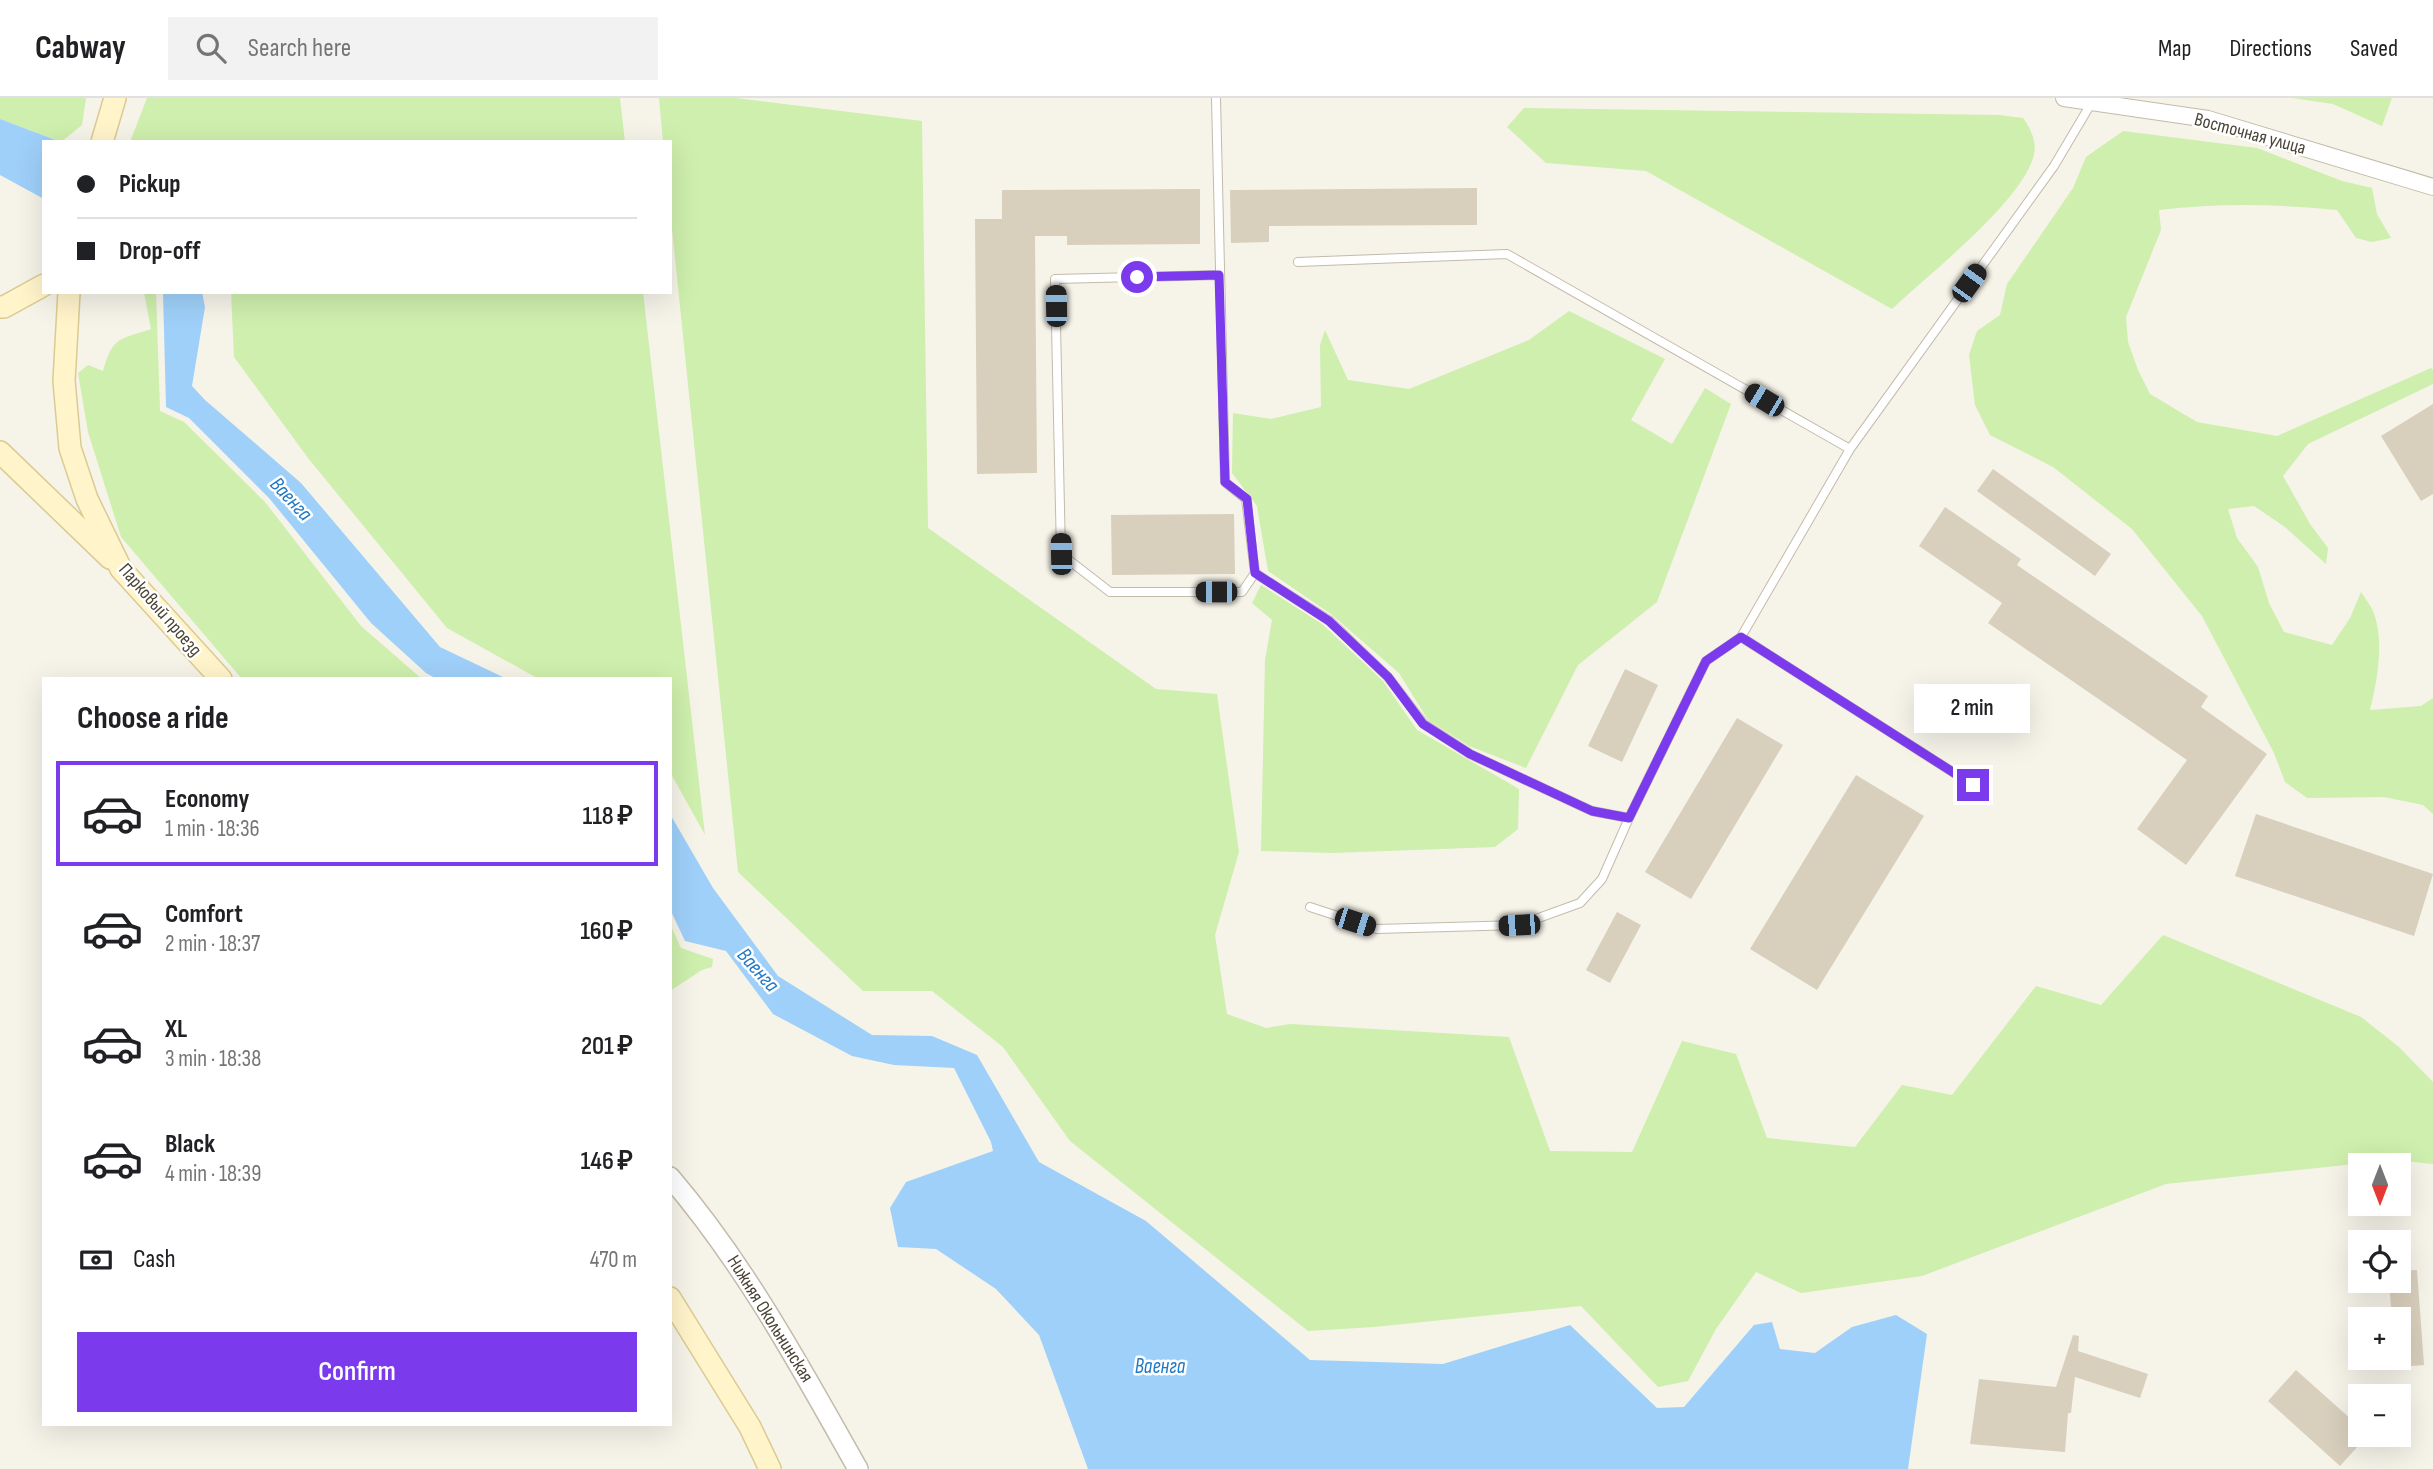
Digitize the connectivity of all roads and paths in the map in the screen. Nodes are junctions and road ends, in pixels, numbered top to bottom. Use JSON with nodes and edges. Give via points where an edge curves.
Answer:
{"nodes":[{"id":1,"x":115,"y":98,"type":"edge"},
{"id":2,"x":1216,"y":98,"type":"edge"},
{"id":3,"x":2064,"y":98,"type":"edge"},
{"id":4,"x":2092,"y":102,"type":"junction"},
{"id":5,"x":103,"y":137,"type":"edge"},
{"id":6,"x":2433,"y":187,"type":"edge"},
{"id":7,"x":1298,"y":262,"type":"dead end"},
{"id":8,"x":1219,"y":275,"type":"junction"},
{"id":9,"x":42,"y":286,"type":"edge"},
{"id":10,"x":69,"y":294,"type":"edge"},
{"id":11,"x":0,"y":307,"type":"edge"},
{"id":12,"x":1850,"y":449,"type":"junction"},
{"id":13,"x":0,"y":452,"type":"edge"},
{"id":14,"x":121,"y":569,"type":"junction"},
{"id":15,"x":1255,"y":573,"type":"junction"},
{"id":16,"x":1741,"y":637,"type":"junction"},
{"id":17,"x":219,"y":677,"type":"edge"},
{"id":18,"x":1973,"y":785,"type":"dead end"},
{"id":19,"x":1629,"y":818,"type":"junction"},
{"id":20,"x":1310,"y":907,"type":"dead end"},
{"id":21,"x":672,"y":1179,"type":"edge"},
{"id":22,"x":672,"y":1301,"type":"edge"},
{"id":23,"x":770,"y":1469,"type":"edge"},
{"id":24,"x":858,"y":1469,"type":"edge"}],
"edges":[{"from":1,"to":5,"type":"main road"},
{"from":2,"to":8,"type":"lane"},
{"from":3,"to":4,"type":"street","name":"Восточная улица"},
{"from":4,"to":6,"type":"street","name":"Восточная улица","via":[[2208,119]]},
{"from":4,"to":12,"type":"lane","via":[[2054,166]]},
{"from":7,"to":12,"type":"lane","via":[[1507,254]]},
{"from":8,"to":15,"type":"lane","via":[[1225,482],[1247,499]]},
{"from":8,"to":15,"type":"lane","via":[[1055,279],[1061,554],[1110,592],[1242,592]]},
{"from":9,"to":11,"type":"main road"},
{"from":10,"to":14,"type":"main road","name":"Парковый проезд","via":[[64,381],[70,448],[87,499]]},
{"from":12,"to":16,"type":"lane"},
{"from":13,"to":14,"type":"main road"},
{"from":14,"to":17,"type":"main road","name":"Парковый проезд"},
{"from":15,"to":19,"type":"lane","via":[[1329,621],[1388,677],[1423,724],[1470,754],[1592,811]]},
{"from":16,"to":18,"type":"lane"},
{"from":16,"to":19,"type":"lane","via":[[1706,661]]},
{"from":19,"to":20,"type":"lane","via":[[1602,879],[1580,903],[1519,925],[1377,929]]},
{"from":21,"to":24,"type":"street","name":"Нижняя Окольнинская","via":[[705,1218],[783,1335]]},
{"from":22,"to":23,"type":"main road","via":[[750,1427]]}]}
